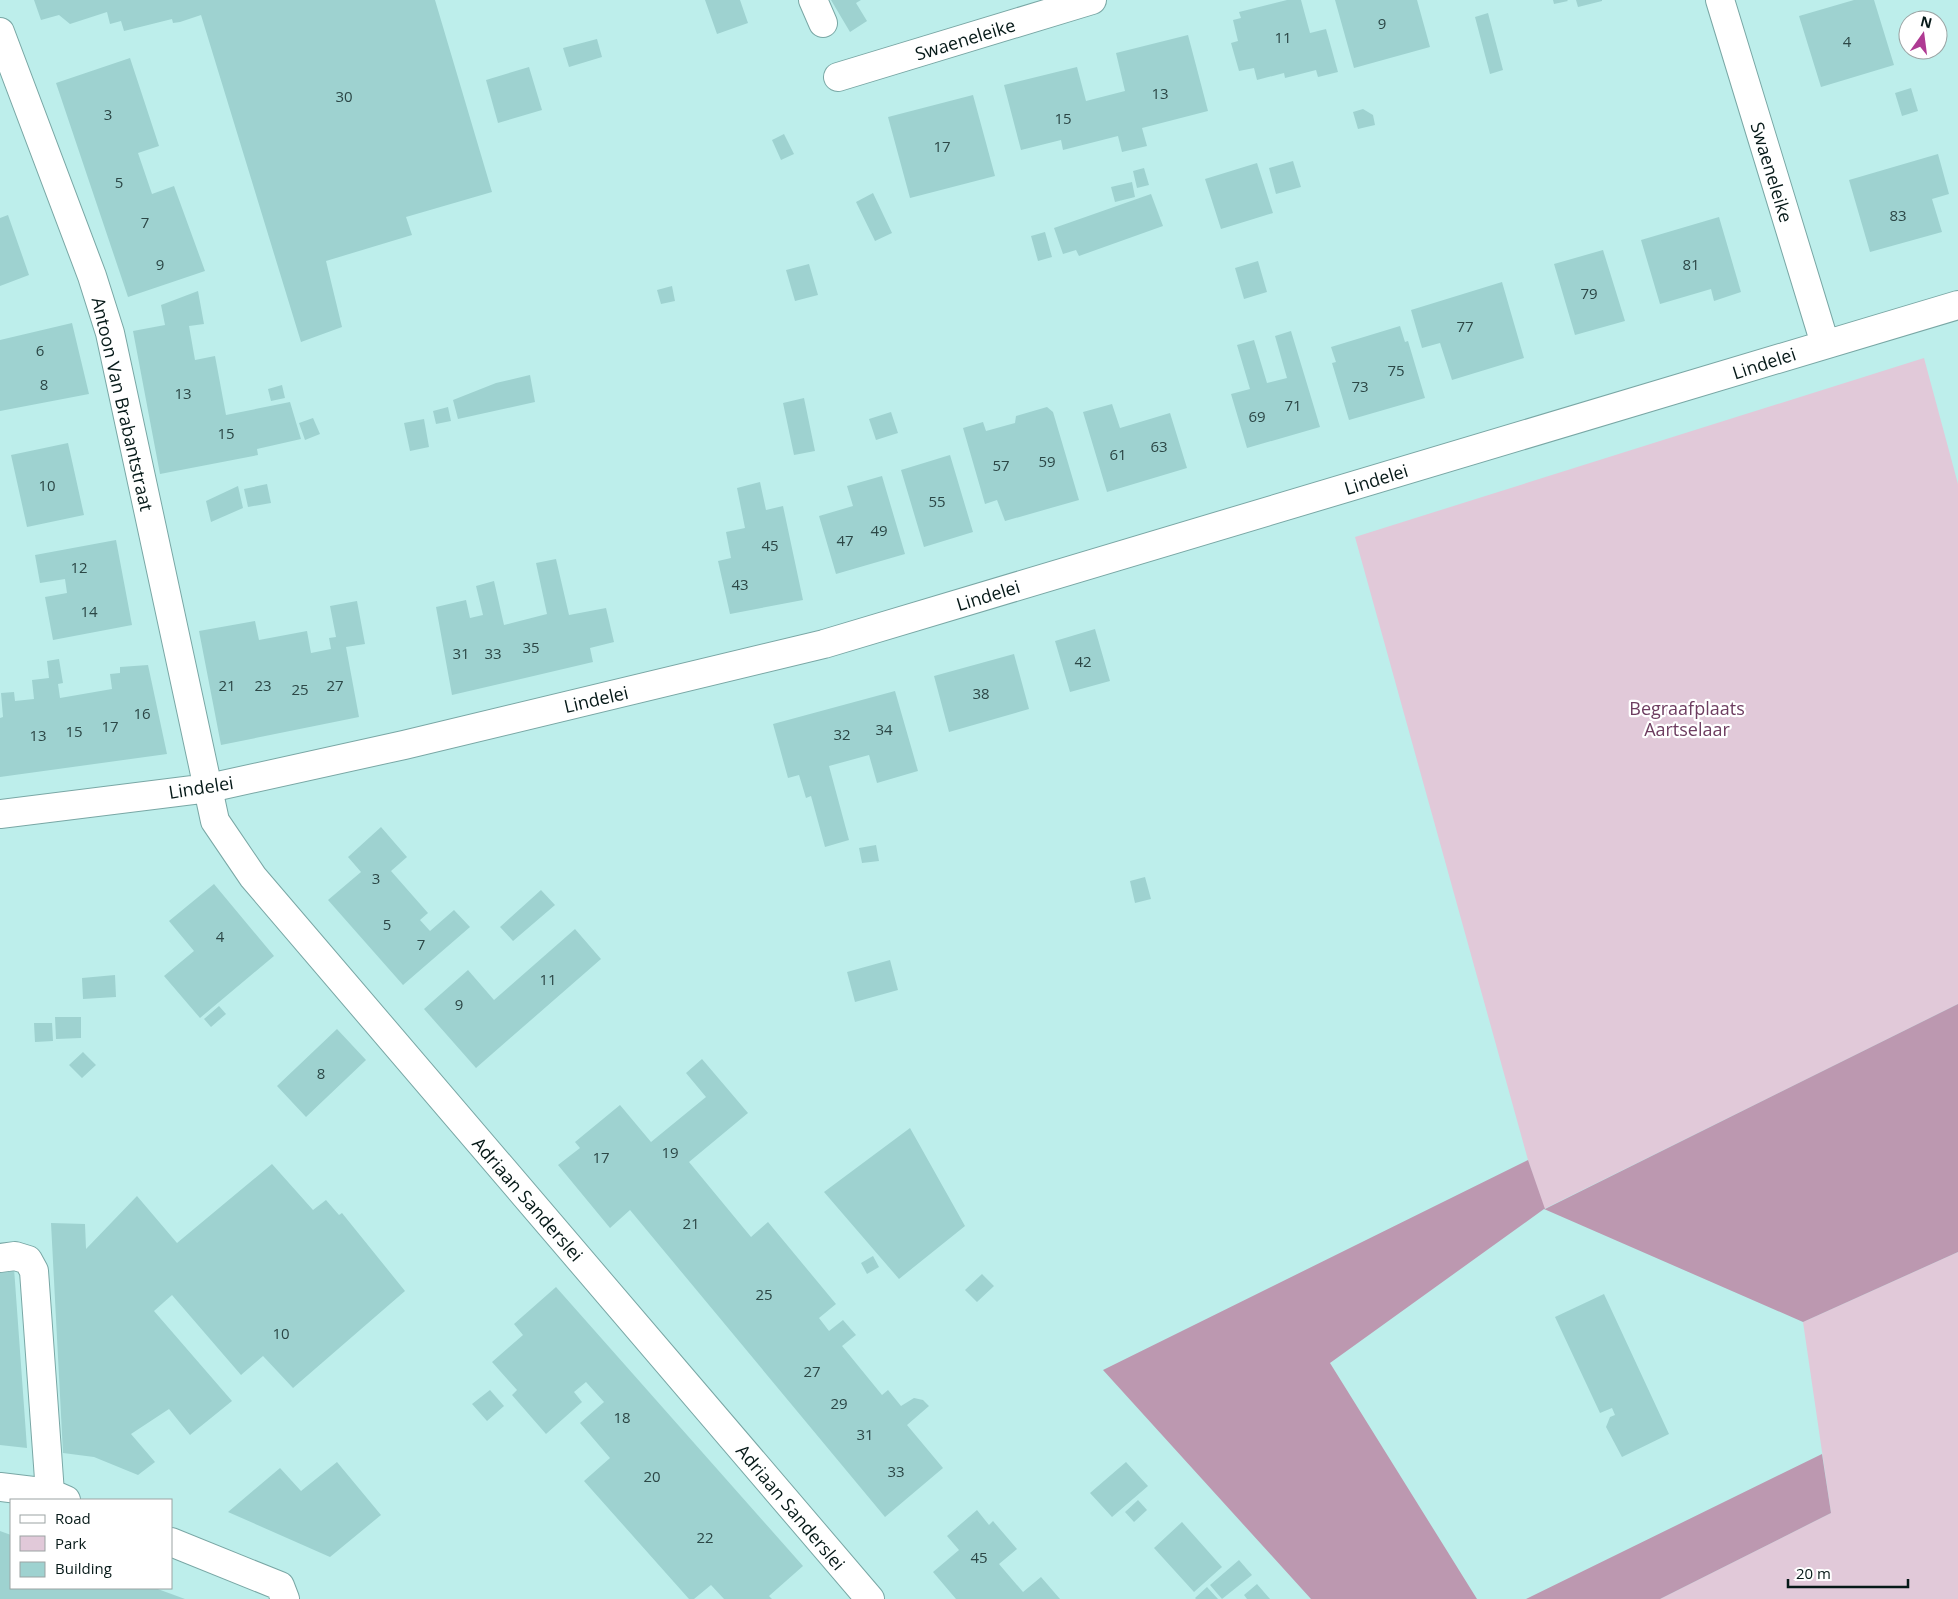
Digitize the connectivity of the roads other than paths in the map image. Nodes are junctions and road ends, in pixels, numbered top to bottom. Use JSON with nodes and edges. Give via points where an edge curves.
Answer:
{"nodes":[{"id":1,"x":1092,"y":0,"type":"edge"},
{"id":2,"x":1720,"y":0,"type":"edge"},
{"id":3,"x":0,"y":32,"type":"edge"},
{"id":4,"x":838,"y":77,"type":"dead end"},
{"id":5,"x":1958,"y":305,"type":"edge"},
{"id":6,"x":1825,"y":344,"type":"junction"},
{"id":7,"x":208,"y":788,"type":"junction"},
{"id":8,"x":0,"y":814,"type":"edge"},
{"id":9,"x":0,"y":1258,"type":"edge"},
{"id":10,"x":0,"y":1486,"type":"edge"},
{"id":11,"x":59,"y":1497,"type":"edge"},
{"id":12,"x":172,"y":1542,"type":"edge"},
{"id":13,"x":286,"y":1599,"type":"edge"},
{"id":14,"x":870,"y":1599,"type":"edge"}],
"edges":[{"from":1,"to":4,"type":"street","name":"Swaeneleike"},
{"from":2,"to":6,"type":"street","name":"Swaeneleike"},
{"from":3,"to":7,"type":"street","name":"Antoon Van Brabantstraat","via":[[92,276],[110,333]]},
{"from":5,"to":6,"type":"street","name":"Lindelei"},
{"from":6,"to":7,"type":"street","name":"Lindelei","via":[[824,644],[404,745]]},
{"from":7,"to":8,"type":"street","name":"Lindelei"},
{"from":7,"to":14,"type":"street","name":"Adriaan Sanderslei","via":[[215,821],[253,877]]},
{"from":9,"to":11,"type":"street","via":[[15,1256],[28,1260],[34,1271]]},
{"from":10,"to":11,"type":"street"},
{"from":12,"to":13,"type":"street","via":[[280,1586]]}]}
